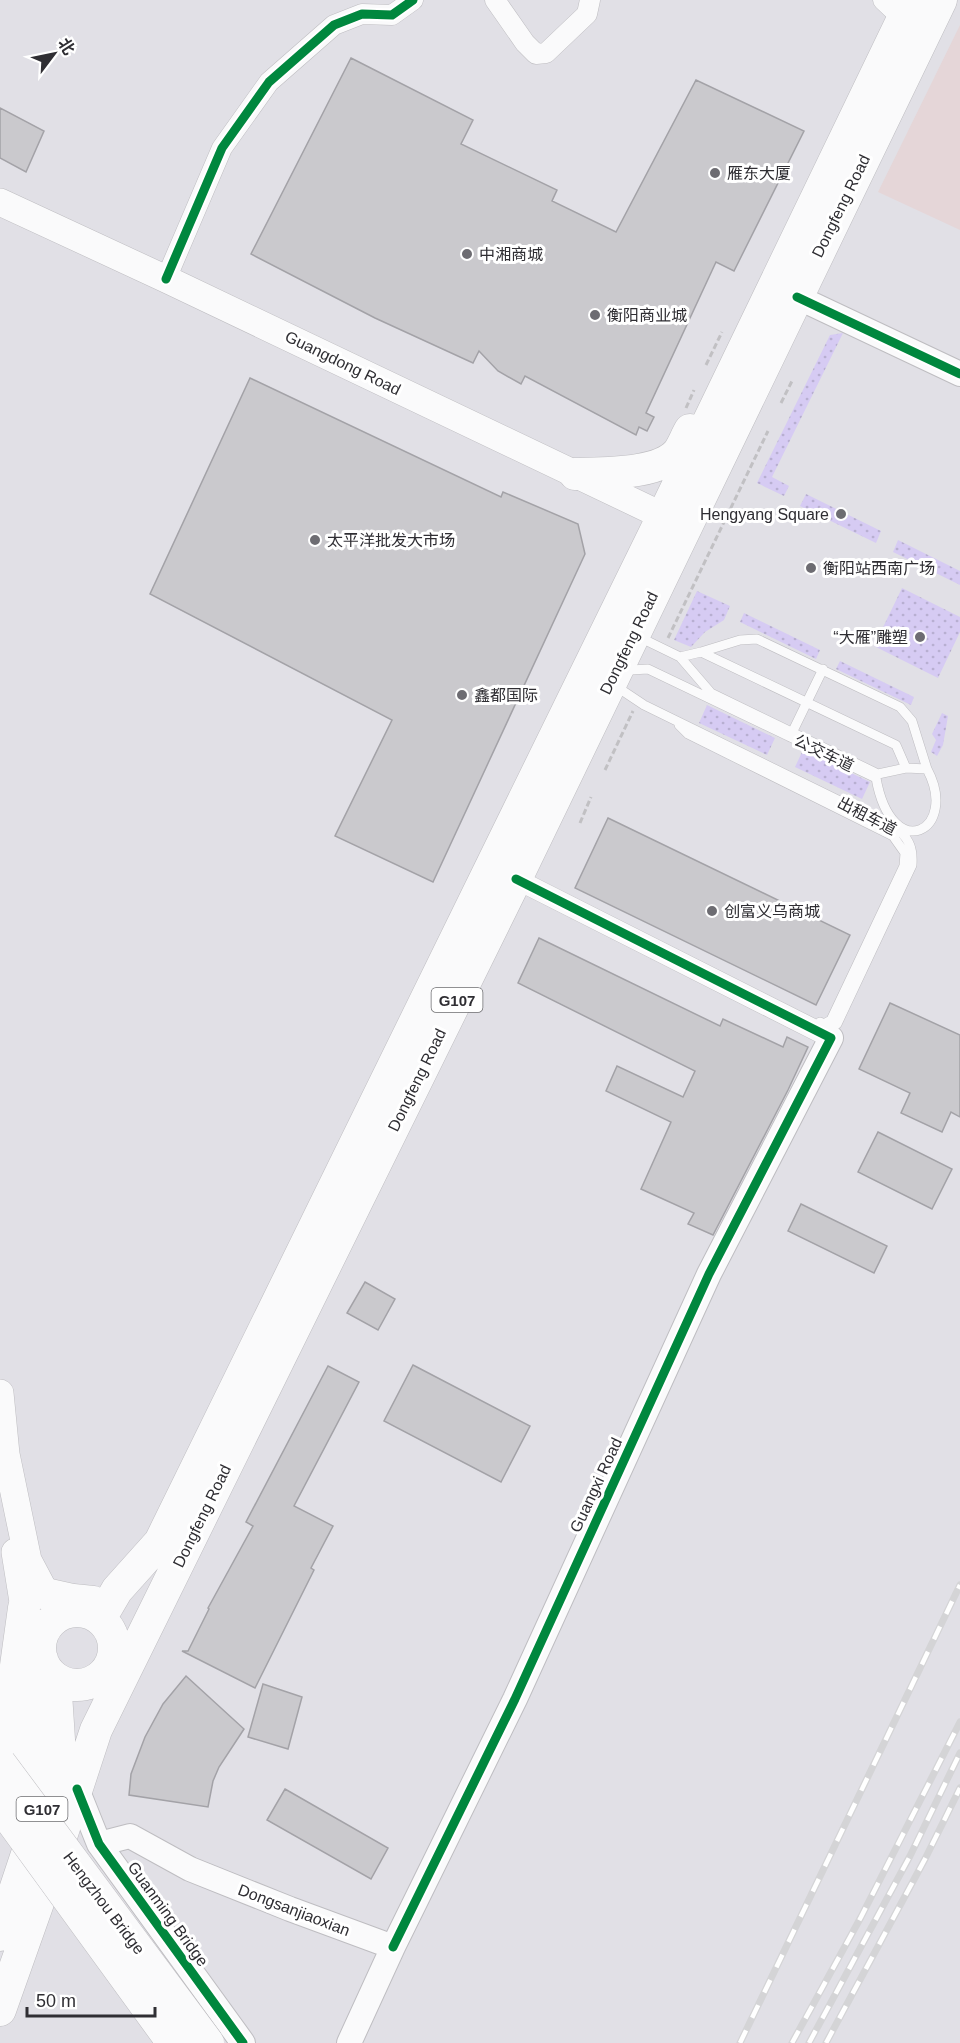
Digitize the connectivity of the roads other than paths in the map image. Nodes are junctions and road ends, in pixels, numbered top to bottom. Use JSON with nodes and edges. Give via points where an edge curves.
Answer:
{"nodes":[{"id":1,"x":413,"y":0,"type":"edge"},
{"id":2,"x":495,"y":0,"type":"edge"},
{"id":3,"x":590,"y":0,"type":"edge"},
{"id":4,"x":941,"y":0,"type":"edge"},
{"id":5,"x":899,"y":6,"type":"edge"},
{"id":6,"x":0,"y":202,"type":"edge"},
{"id":7,"x":166,"y":279,"type":"junction"},
{"id":8,"x":787,"y":289,"type":"junction"},
{"id":9,"x":960,"y":374,"type":"edge"},
{"id":10,"x":575,"y":474,"type":"junction"},
{"id":11,"x":674,"y":521,"type":"junction"},
{"id":12,"x":635,"y":634,"type":"junction"},
{"id":13,"x":701,"y":652,"type":"junction"},
{"id":14,"x":680,"y":657,"type":"junction"},
{"id":15,"x":823,"y":669,"type":"junction"},
{"id":16,"x":611,"y":682,"type":"junction"},
{"id":17,"x":807,"y":702,"type":"junction"},
{"id":18,"x":792,"y":735,"type":"junction"},
{"id":19,"x":906,"y":768,"type":"junction"},
{"id":20,"x":927,"y":769,"type":"junction"},
{"id":21,"x":516,"y":879,"type":"junction"},
{"id":22,"x":830,"y":1029,"type":"junction"},
{"id":23,"x":0,"y":1393,"type":"edge"},
{"id":24,"x":0,"y":1465,"type":"edge"},
{"id":25,"x":117,"y":1590,"type":"junction"},
{"id":26,"x":35,"y":1601,"type":"junction"},
{"id":27,"x":89,"y":1615,"type":"junction"},
{"id":28,"x":137,"y":1649,"type":"junction"},
{"id":29,"x":31,"y":1665,"type":"edge"},
{"id":30,"x":106,"y":1671,"type":"junction"},
{"id":31,"x":96,"y":1730,"type":"junction"},
{"id":32,"x":0,"y":1751,"type":"edge"},
{"id":33,"x":0,"y":1763,"type":"edge"},
{"id":34,"x":77,"y":1789,"type":"junction"},
{"id":35,"x":0,"y":1805,"type":"edge"},
{"id":36,"x":105,"y":1852,"type":"junction"},
{"id":37,"x":0,"y":1894,"type":"edge"},
{"id":38,"x":0,"y":1935,"type":"edge"},
{"id":39,"x":393,"y":1947,"type":"junction"},
{"id":40,"x":0,"y":2010,"type":"edge"},
{"id":41,"x":174,"y":2043,"type":"edge"},
{"id":42,"x":208,"y":2043,"type":"edge"},
{"id":43,"x":243,"y":2043,"type":"edge"},
{"id":44,"x":349,"y":2043,"type":"edge"}],
"edges":[{"from":1,"to":7,"type":"street","via":[[392,15],[362,14],[334,25],[269,82],[222,148]]},
{"from":2,"to":3,"type":"street","via":[[536,54],[546,53],[587,14]]},
{"from":4,"to":8,"type":"highway","name":"Dongfeng Road","number":"G107"},
{"from":5,"to":8,"type":"highway","name":"Dongfeng Road","number":"G107"},
{"from":6,"to":7,"type":"main road","name":"Guangdong Road"},
{"from":7,"to":10,"type":"main road","name":"Guangdong Road"},
{"from":8,"to":9,"type":"street"},
{"from":8,"to":10,"type":"highway","via":[[723,367],[679,451],[666,463],[625,472]]},
{"from":8,"to":11,"type":"highway","name":"Dongfeng Road","number":"G107"},
{"from":10,"to":11,"type":"main road","name":"Guangdong Road"},
{"from":11,"to":12,"type":"highway","name":"Dongfeng Road","number":"G107"},
{"from":11,"to":25,"type":"highway","name":"Dongfeng Road","number":"G107","via":[[160,1542]]},
{"from":12,"to":14,"type":"lane"},
{"from":12,"to":16,"type":"highway","name":"Dongfeng Road","number":"G107"},
{"from":13,"to":14,"type":"lane","name":"公交车道"},
{"from":13,"to":15,"type":"lane","name":"公交车道","via":[[757,639]]},
{"from":13,"to":17,"type":"lane"},
{"from":14,"to":18,"type":"lane","via":[[711,693]]},
{"from":15,"to":17,"type":"lane"},
{"from":15,"to":20,"type":"lane","name":"公交车道","via":[[900,707],[912,722]]},
{"from":16,"to":18,"type":"lane","name":"公交车道","via":[[631,670],[648,669]]},
{"from":16,"to":21,"type":"highway","name":"Dongfeng Road","number":"G107"},
{"from":16,"to":22,"type":"lane","name":"出租车道","via":[[676,720],[688,734],[893,836],[904,854],[904,866]]},
{"from":17,"to":18,"type":"lane"},
{"from":17,"to":19,"type":"lane","via":[[896,745]]},
{"from":18,"to":19,"type":"lane","via":[[878,774]]},
{"from":18,"to":20,"type":"lane","name":"公交车道","via":[[876,778],[886,810],[899,825],[915,831],[931,828],[942,818],[945,803],[939,784]]},
{"from":19,"to":20,"type":"lane"},
{"from":21,"to":22,"type":"street","via":[[737,990]]},
{"from":21,"to":28,"type":"highway","name":"Dongfeng Road","number":"G107"},
{"from":22,"to":39,"type":"street","name":"Guangxi Road","via":[[709,1274],[515,1699]]},
{"from":23,"to":26,"type":"main road","via":[[6,1454]]},
{"from":24,"to":26,"type":"main road"},
{"from":25,"to":26,"type":"highway","via":[[97,1602]]},
{"from":25,"to":27,"type":"highway","name":"Dongfeng Road","number":"G107"},
{"from":26,"to":27,"type":"main road"},
{"from":26,"to":29,"type":"highway"},
{"from":27,"to":29,"type":"highway","number":"G107","via":[[66,1613],[56,1618],[47,1626]]},
{"from":27,"to":30,"type":"highway","number":"G107","via":[[112,1635],[113,1655]]},
{"from":28,"to":30,"type":"highway","number":"G107"},
{"from":28,"to":31,"type":"highway","name":"Dongfeng Road","number":"G107"},
{"from":29,"to":30,"type":"highway","number":"G107","via":[[78,1685],[90,1683]]},
{"from":29,"to":32,"type":"highway","number":"G107"},
{"from":29,"to":37,"type":"highway","via":[[20,1800]]},
{"from":29,"to":38,"type":"highway","number":"G107","via":[[60,1755]]},
{"from":30,"to":31,"type":"highway","number":"G107"},
{"from":31,"to":34,"type":"highway","name":"Dongfeng Road","number":"G107"},
{"from":33,"to":42,"type":"highway","name":"Hengzhou Bridge","bridge":true},
{"from":34,"to":36,"type":"street","name":"Guanming Bridge"},
{"from":34,"to":40,"type":"highway","name":"Dongfeng Road","number":"G107"},
{"from":35,"to":41,"type":"highway","name":"Hengzhou Bridge","bridge":true},
{"from":36,"to":39,"type":"street","name":"Dongsanjiaoxian","via":[[130,1836],[189,1869]]},
{"from":36,"to":43,"type":"street","name":"Guanming Bridge"},
{"from":39,"to":44,"type":"street"}]}
